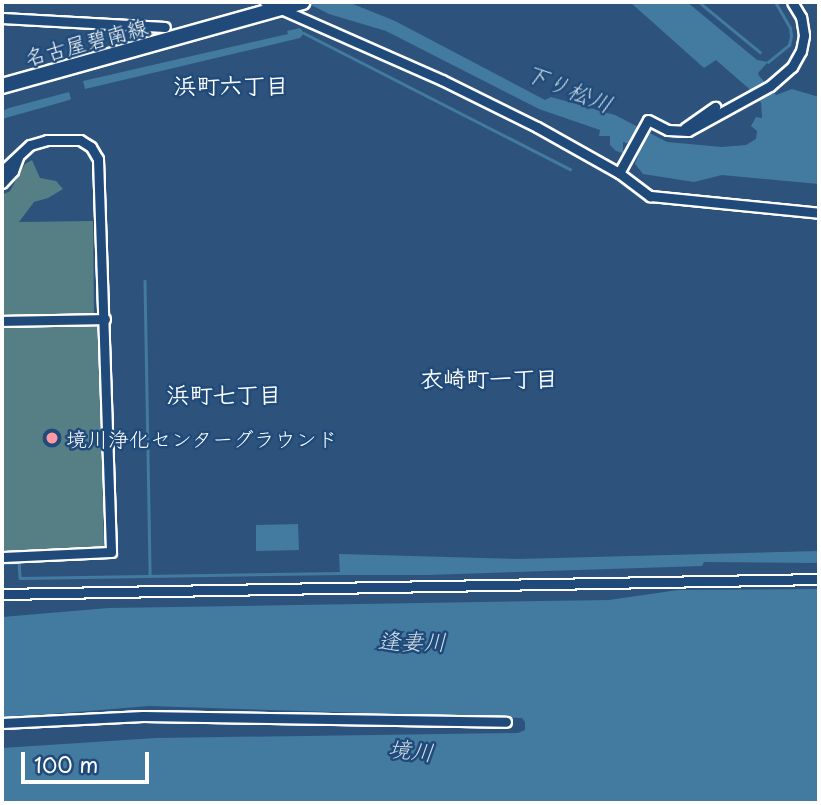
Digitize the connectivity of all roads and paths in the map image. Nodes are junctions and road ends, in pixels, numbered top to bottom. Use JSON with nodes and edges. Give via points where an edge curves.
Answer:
{"nodes":[{"id":1,"x":792,"y":2,"type":"edge"},
{"id":2,"x":283,"y":4,"type":"edge"},
{"id":3,"x":2,"y":18,"type":"edge"},
{"id":4,"x":165,"y":27,"type":"dead end"},
{"id":5,"x":2,"y":86,"type":"edge"},
{"id":6,"x":715,"y":107,"type":"dead end"},
{"id":7,"x":678,"y":133,"type":"junction"},
{"id":8,"x":18,"y":156,"type":"junction"},
{"id":9,"x":2,"y":170,"type":"edge"},
{"id":10,"x":620,"y":170,"type":"junction"},
{"id":11,"x":2,"y":183,"type":"edge"},
{"id":12,"x":819,"y":213,"type":"edge"},
{"id":13,"x":105,"y":319,"type":"junction"},
{"id":14,"x":2,"y":321,"type":"edge"},
{"id":15,"x":2,"y":557,"type":"edge"},
{"id":16,"x":819,"y":579,"type":"edge"},
{"id":17,"x":2,"y":594,"type":"edge"},
{"id":18,"x":506,"y":722,"type":"dead end"},
{"id":19,"x":2,"y":723,"type":"edge"}],
"edges":[{"from":1,"to":7,"type":"street","via":[[804,35],[792,67],[770,86]]},
{"from":2,"to":5,"type":"main road","name":"名古屋碧南線"},
{"from":2,"to":10,"type":"street"},
{"from":3,"to":4,"type":"street"},
{"from":6,"to":7,"type":"street"},
{"from":7,"to":10,"type":"street","via":[[648,120]]},
{"from":8,"to":9,"type":"street"},
{"from":8,"to":11,"type":"street"},
{"from":8,"to":13,"type":"street","via":[[30,145],[47,140],[80,141],[95,153],[100,177]]},
{"from":10,"to":12,"type":"street","via":[[650,196]]},
{"from":13,"to":14,"type":"street"},
{"from":13,"to":15,"type":"street","via":[[111,552]]},
{"from":16,"to":17,"type":"street"},
{"from":18,"to":19,"type":"street","via":[[143,716]]}]}
